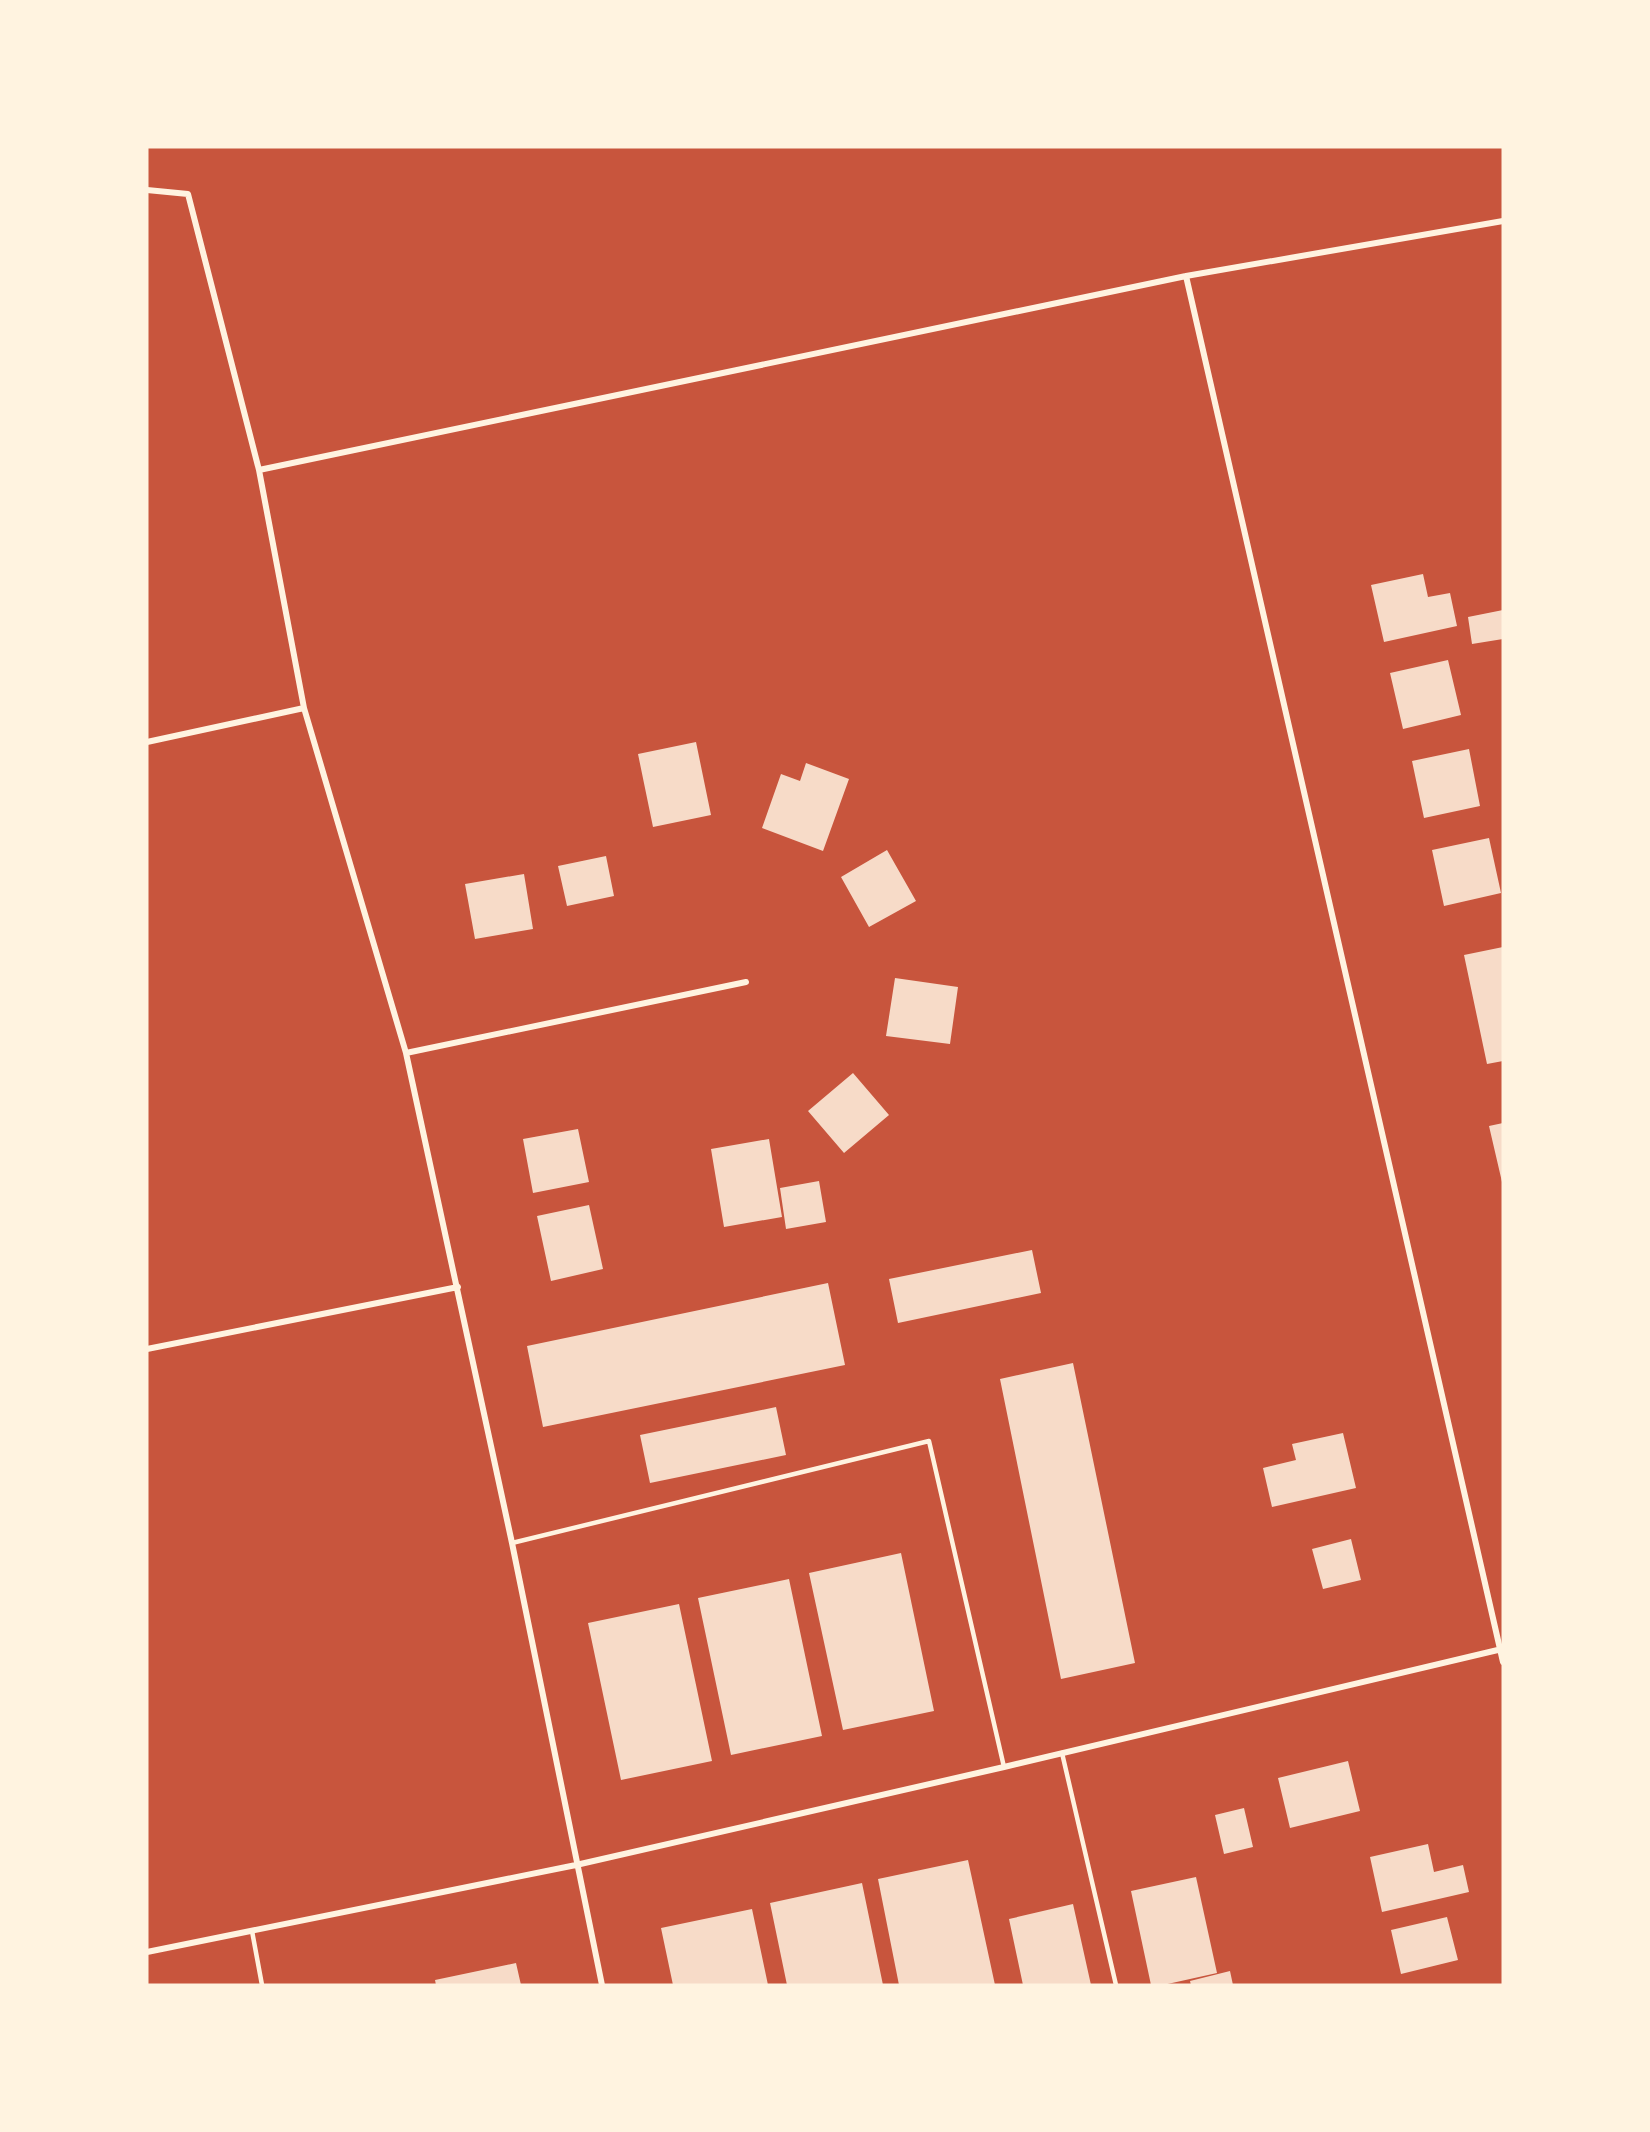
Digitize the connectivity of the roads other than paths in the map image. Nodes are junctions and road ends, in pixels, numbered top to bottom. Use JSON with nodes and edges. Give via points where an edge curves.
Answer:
{"nodes":[{"id":1,"x":147,"y":190,"type":"edge"},
{"id":2,"x":1503,"y":221,"type":"edge"},
{"id":3,"x":1186,"y":276,"type":"junction"},
{"id":4,"x":259,"y":470,"type":"junction"},
{"id":5,"x":304,"y":708,"type":"junction"},
{"id":6,"x":147,"y":742,"type":"edge"},
{"id":7,"x":746,"y":982,"type":"dead end"},
{"id":8,"x":406,"y":1053,"type":"junction"},
{"id":9,"x":458,"y":1287,"type":"junction"},
{"id":10,"x":147,"y":1349,"type":"edge"},
{"id":11,"x":512,"y":1543,"type":"junction"},
{"id":12,"x":1502,"y":1649,"type":"edge"},
{"id":13,"x":1503,"y":1662,"type":"edge"},
{"id":14,"x":1062,"y":1753,"type":"junction"},
{"id":15,"x":1004,"y":1767,"type":"junction"},
{"id":16,"x":576,"y":1865,"type":"junction"},
{"id":17,"x":252,"y":1931,"type":"junction"},
{"id":18,"x":147,"y":1952,"type":"edge"},
{"id":19,"x":262,"y":1985,"type":"edge"},
{"id":20,"x":602,"y":1985,"type":"edge"},
{"id":21,"x":1116,"y":1985,"type":"edge"}],
"edges":[{"from":1,"to":4,"type":"street","via":[[188,194]]},
{"from":2,"to":3,"type":"street"},
{"from":3,"to":4,"type":"street"},
{"from":3,"to":12,"type":"street"},
{"from":4,"to":5,"type":"street"},
{"from":5,"to":6,"type":"street"},
{"from":5,"to":8,"type":"street"},
{"from":7,"to":8,"type":"street"},
{"from":8,"to":9,"type":"street"},
{"from":9,"to":10,"type":"street"},
{"from":9,"to":11,"type":"street"},
{"from":11,"to":15,"type":"lane","via":[[929,1441]]},
{"from":11,"to":16,"type":"street"},
{"from":12,"to":13,"type":"street"},
{"from":12,"to":14,"type":"street"},
{"from":14,"to":15,"type":"street"},
{"from":14,"to":21,"type":"lane"},
{"from":15,"to":16,"type":"street"},
{"from":16,"to":17,"type":"street"},
{"from":16,"to":20,"type":"street"},
{"from":17,"to":18,"type":"street"},
{"from":17,"to":19,"type":"lane"}]}
